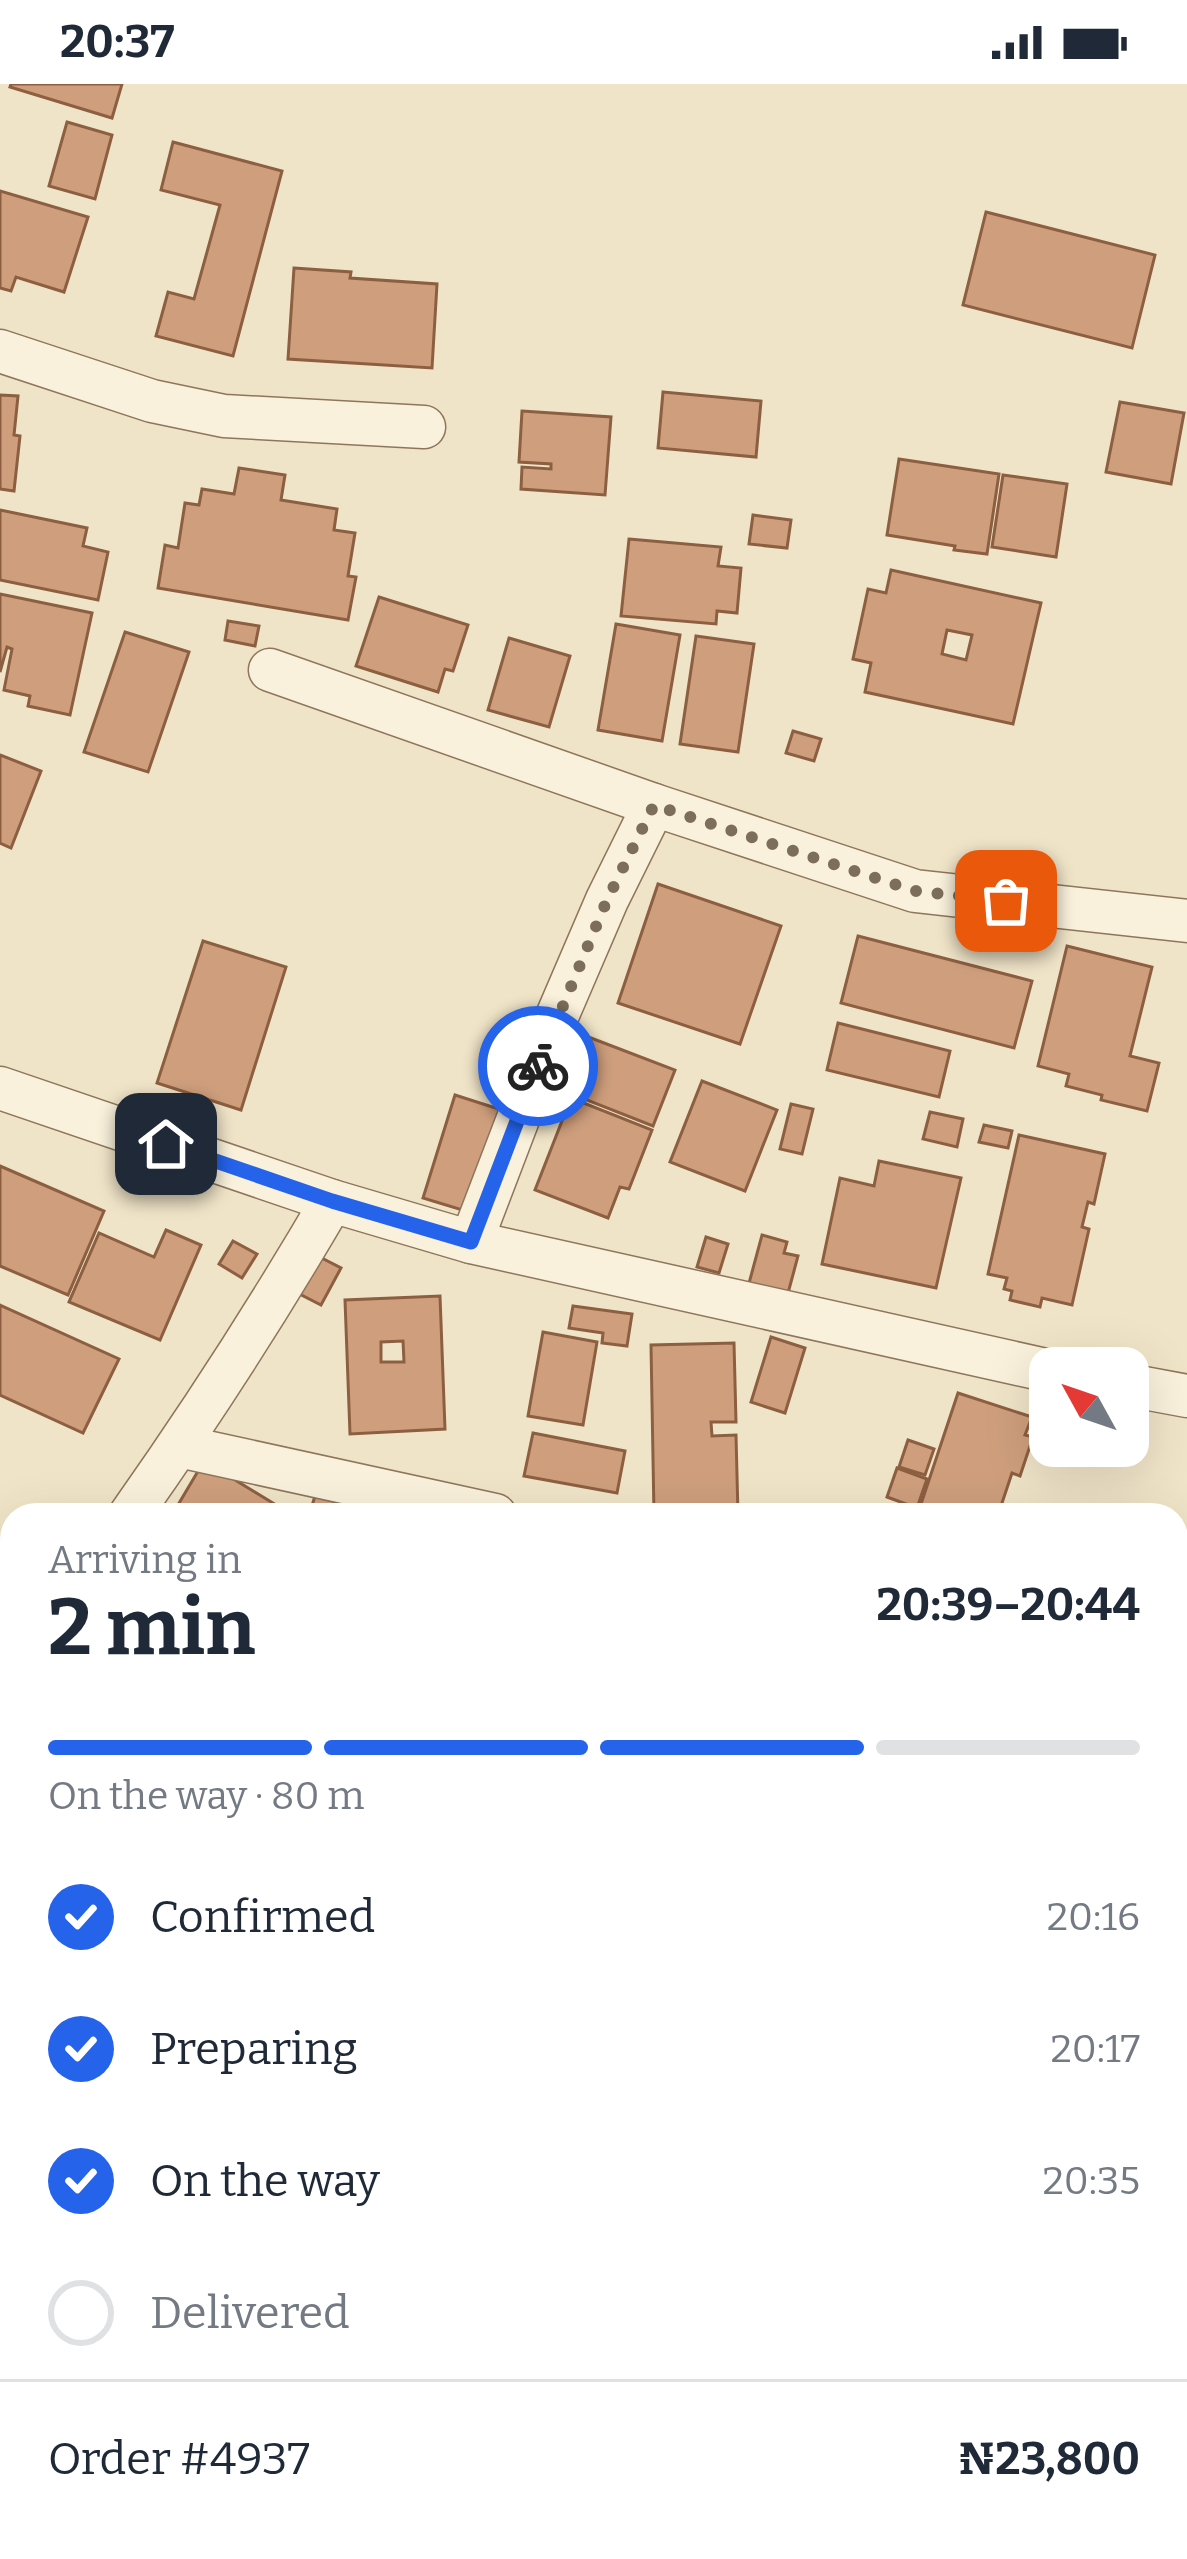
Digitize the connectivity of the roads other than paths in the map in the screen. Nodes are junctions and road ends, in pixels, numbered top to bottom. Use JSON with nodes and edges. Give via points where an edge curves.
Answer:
{"nodes":[{"id":1,"x":0,"y":351,"type":"edge"},
{"id":2,"x":424,"y":428,"type":"dead end"},
{"id":3,"x":270,"y":670,"type":"dead end"},
{"id":4,"x":654,"y":805,"type":"junction"},
{"id":5,"x":1187,"y":921,"type":"edge"},
{"id":6,"x":0,"y":1088,"type":"edge"},
{"id":7,"x":332,"y":1201,"type":"junction"},
{"id":8,"x":471,"y":1242,"type":"junction"},
{"id":9,"x":1029,"y":1366,"type":"edge"},
{"id":10,"x":1149,"y":1389,"type":"edge"},
{"id":11,"x":1187,"y":1396,"type":"edge"},
{"id":12,"x":179,"y":1446,"type":"junction"},
{"id":13,"x":139,"y":1503,"type":"edge"},
{"id":14,"x":440,"y":1503,"type":"edge"}],
"edges":[{"from":1,"to":2,"type":"street","via":[[224,416]]},
{"from":3,"to":4,"type":"street"},
{"from":4,"to":5,"type":"street","via":[[915,891]]},
{"from":4,"to":8,"type":"street","via":[[574,976]]},
{"from":6,"to":7,"type":"street"},
{"from":7,"to":8,"type":"street"},
{"from":7,"to":12,"type":"street"},
{"from":8,"to":9,"type":"street"},
{"from":10,"to":11,"type":"street"},
{"from":12,"to":13,"type":"street"},
{"from":12,"to":14,"type":"street"}]}
